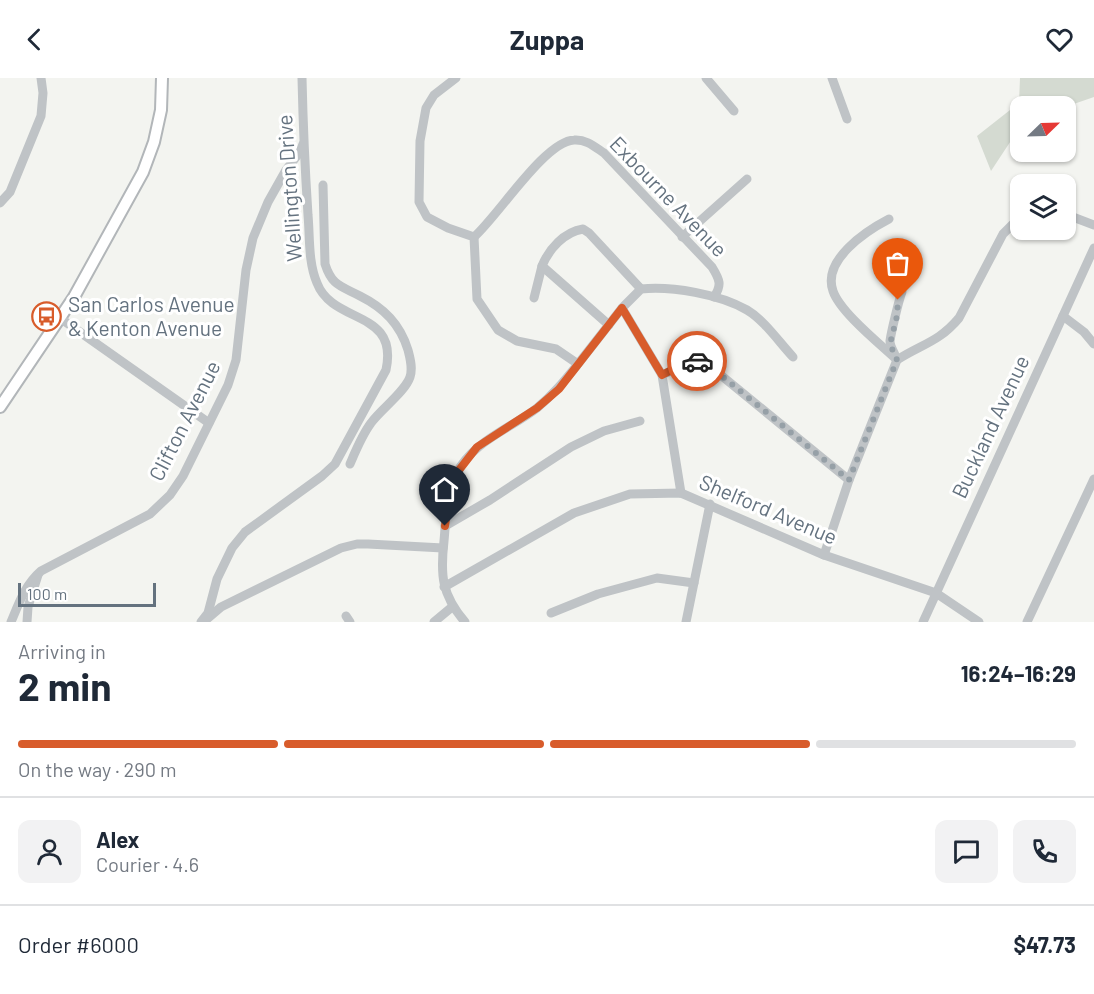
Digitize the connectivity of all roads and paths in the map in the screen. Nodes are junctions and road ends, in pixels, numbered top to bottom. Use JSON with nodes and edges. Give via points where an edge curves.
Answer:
{"nodes":[{"id":1,"x":41,"y":78,"type":"edge"},
{"id":2,"x":162,"y":78,"type":"edge"},
{"id":3,"x":302,"y":78,"type":"edge"},
{"id":4,"x":456,"y":78,"type":"edge"},
{"id":5,"x":706,"y":78,"type":"edge"},
{"id":6,"x":832,"y":78,"type":"edge"},
{"id":7,"x":734,"y":111,"type":"dead end"},
{"id":8,"x":847,"y":120,"type":"dead end"},
{"id":9,"x":303,"y":133,"type":"junction"},
{"id":10,"x":747,"y":179,"type":"dead end"},
{"id":11,"x":323,"y":184,"type":"dead end"},
{"id":12,"x":0,"y":203,"type":"edge"},
{"id":13,"x":1076,"y":218,"type":"edge"},
{"id":14,"x":889,"y":219,"type":"dead end"},
{"id":15,"x":1094,"y":225,"type":"edge"},
{"id":16,"x":1010,"y":227,"type":"edge"},
{"id":17,"x":474,"y":237,"type":"junction"},
{"id":18,"x":682,"y":237,"type":"junction"},
{"id":19,"x":1094,"y":248,"type":"edge"},
{"id":20,"x":542,"y":266,"type":"junction"},
{"id":21,"x":641,"y":290,"type":"junction"},
{"id":22,"x":902,"y":292,"type":"dead end"},
{"id":23,"x":714,"y":297,"type":"junction"},
{"id":24,"x":534,"y":298,"type":"dead end"},
{"id":25,"x":622,"y":308,"type":"junction"},
{"id":26,"x":385,"y":313,"type":"junction"},
{"id":27,"x":1062,"y":316,"type":"junction"},
{"id":28,"x":60,"y":318,"type":"junction"},
{"id":29,"x":609,"y":325,"type":"junction"},
{"id":30,"x":373,"y":326,"type":"junction"},
{"id":31,"x":1094,"y":344,"type":"edge"},
{"id":32,"x":793,"y":357,"type":"dead end"},
{"id":33,"x":897,"y":360,"type":"junction"},
{"id":34,"x":578,"y":364,"type":"junction"},
{"id":35,"x":662,"y":375,"type":"junction"},
{"id":36,"x":0,"y":407,"type":"edge"},
{"id":37,"x":640,"y":421,"type":"dead end"},
{"id":38,"x":209,"y":423,"type":"junction"},
{"id":39,"x":350,"y":464,"type":"dead end"},
{"id":40,"x":1094,"y":479,"type":"edge"},
{"id":41,"x":849,"y":480,"type":"junction"},
{"id":42,"x":681,"y":493,"type":"junction"},
{"id":43,"x":710,"y":504,"type":"junction"},
{"id":44,"x":445,"y":526,"type":"junction"},
{"id":45,"x":443,"y":548,"type":"junction"},
{"id":46,"x":824,"y":555,"type":"junction"},
{"id":47,"x":39,"y":573,"type":"junction"},
{"id":48,"x":694,"y":583,"type":"junction"},
{"id":49,"x":444,"y":587,"type":"junction"},
{"id":50,"x":936,"y":593,"type":"junction"},
{"id":51,"x":452,"y":607,"type":"junction"},
{"id":52,"x":551,"y":613,"type":"dead end"},
{"id":53,"x":11,"y":622,"type":"edge"},
{"id":54,"x":27,"y":622,"type":"edge"},
{"id":55,"x":202,"y":622,"type":"edge"},
{"id":56,"x":434,"y":622,"type":"edge"},
{"id":57,"x":465,"y":622,"type":"edge"},
{"id":58,"x":686,"y":622,"type":"edge"},
{"id":59,"x":923,"y":622,"type":"edge"},
{"id":60,"x":979,"y":622,"type":"edge"},
{"id":61,"x":1027,"y":622,"type":"edge"}],
"edges":[{"from":1,"to":12,"type":"street","via":[[41,116],[10,192]]},
{"from":2,"to":28,"type":"main road","via":[[162,110],[143,172]]},
{"from":3,"to":9,"type":"street","name":"Wellington Drive"},
{"from":4,"to":17,"type":"street","via":[[434,95],[426,108],[420,141],[419,202],[427,217]]},
{"from":5,"to":7,"type":"street"},
{"from":6,"to":8,"type":"street"},
{"from":9,"to":30,"type":"street","name":"Wellington Drive","via":[[311,262],[317,283],[324,297],[334,305]]},
{"from":9,"to":38,"type":"street","name":"Clifton Avenue","via":[[300,152],[268,202],[253,238],[236,360]]},
{"from":10,"to":18,"type":"street"},
{"from":11,"to":26,"type":"street","via":[[328,274],[339,286]]},
{"from":13,"to":15,"type":"street"},
{"from":14,"to":33,"type":"street","via":[[847,249],[831,279],[833,292],[842,306]]},
{"from":16,"to":33,"type":"street","via":[[951,327]]},
{"from":17,"to":18,"type":"street","name":"Exbourne Avenue","via":[[550,150],[574,140],[588,142],[604,153]]},
{"from":17,"to":34,"type":"street","via":[[477,299],[498,330],[517,341],[556,349]]},
{"from":18,"to":23,"type":"street","name":"Exbourne Avenue","via":[[720,279]]},
{"from":19,"to":27,"type":"street","name":"Buckland Avenue"},
{"from":20,"to":21,"type":"street","via":[[559,242],[574,231],[583,230]]},
{"from":20,"to":24,"type":"street"},
{"from":20,"to":29,"type":"street"},
{"from":21,"to":23,"type":"street","via":[[666,287]]},
{"from":21,"to":25,"type":"street"},
{"from":22,"to":33,"type":"street","via":[[890,344]]},
{"from":23,"to":32,"type":"street","via":[[756,316]]},
{"from":25,"to":29,"type":"street"},
{"from":25,"to":35,"type":"street"},
{"from":26,"to":30,"type":"street"},
{"from":26,"to":39,"type":"street","via":[[403,335],[411,360],[410,377],[370,423]]},
{"from":27,"to":31,"type":"street"},
{"from":27,"to":50,"type":"street","name":"Buckland Avenue"},
{"from":28,"to":36,"type":"main road"},
{"from":28,"to":38,"type":"street"},
{"from":29,"to":34,"type":"street"},
{"from":30,"to":55,"type":"street","name":"Wellington Drive","via":[[387,344],[386,370],[335,464],[245,532],[217,579]]},
{"from":33,"to":41,"type":"street"},
{"from":34,"to":44,"type":"street","via":[[559,389],[537,408],[477,447],[456,474]]},
{"from":35,"to":41,"type":"street","via":[[693,361],[706,363]]},
{"from":35,"to":42,"type":"street"},
{"from":37,"to":44,"type":"street","via":[[604,431],[571,447]]},
{"from":38,"to":47,"type":"street","name":"Clifton Avenue","via":[[183,476],[150,514]]},
{"from":40,"to":61,"type":"street"},
{"from":41,"to":46,"type":"street"},
{"from":42,"to":43,"type":"street","name":"Shelford Avenue"},
{"from":42,"to":49,"type":"street","name":"Shelford Avenue","via":[[630,494],[574,513]]},
{"from":43,"to":46,"type":"street","name":"Shelford Avenue"},
{"from":43,"to":48,"type":"street"},
{"from":44,"to":45,"type":"street"},
{"from":45,"to":49,"type":"street"},
{"from":45,"to":55,"type":"street","via":[[357,544],[341,548],[221,607]]},
{"from":46,"to":50,"type":"street","name":"Shelford Avenue"},
{"from":47,"to":53,"type":"street","name":"Clifton Avenue","via":[[22,596]]},
{"from":47,"to":54,"type":"street"},
{"from":48,"to":52,"type":"street","via":[[657,578],[598,594]]},
{"from":48,"to":58,"type":"street"},
{"from":49,"to":51,"type":"street"},
{"from":50,"to":59,"type":"street","name":"Buckland Avenue"},
{"from":50,"to":60,"type":"street","name":"Shelford Avenue"},
{"from":51,"to":56,"type":"street"},
{"from":51,"to":57,"type":"street"}]}
